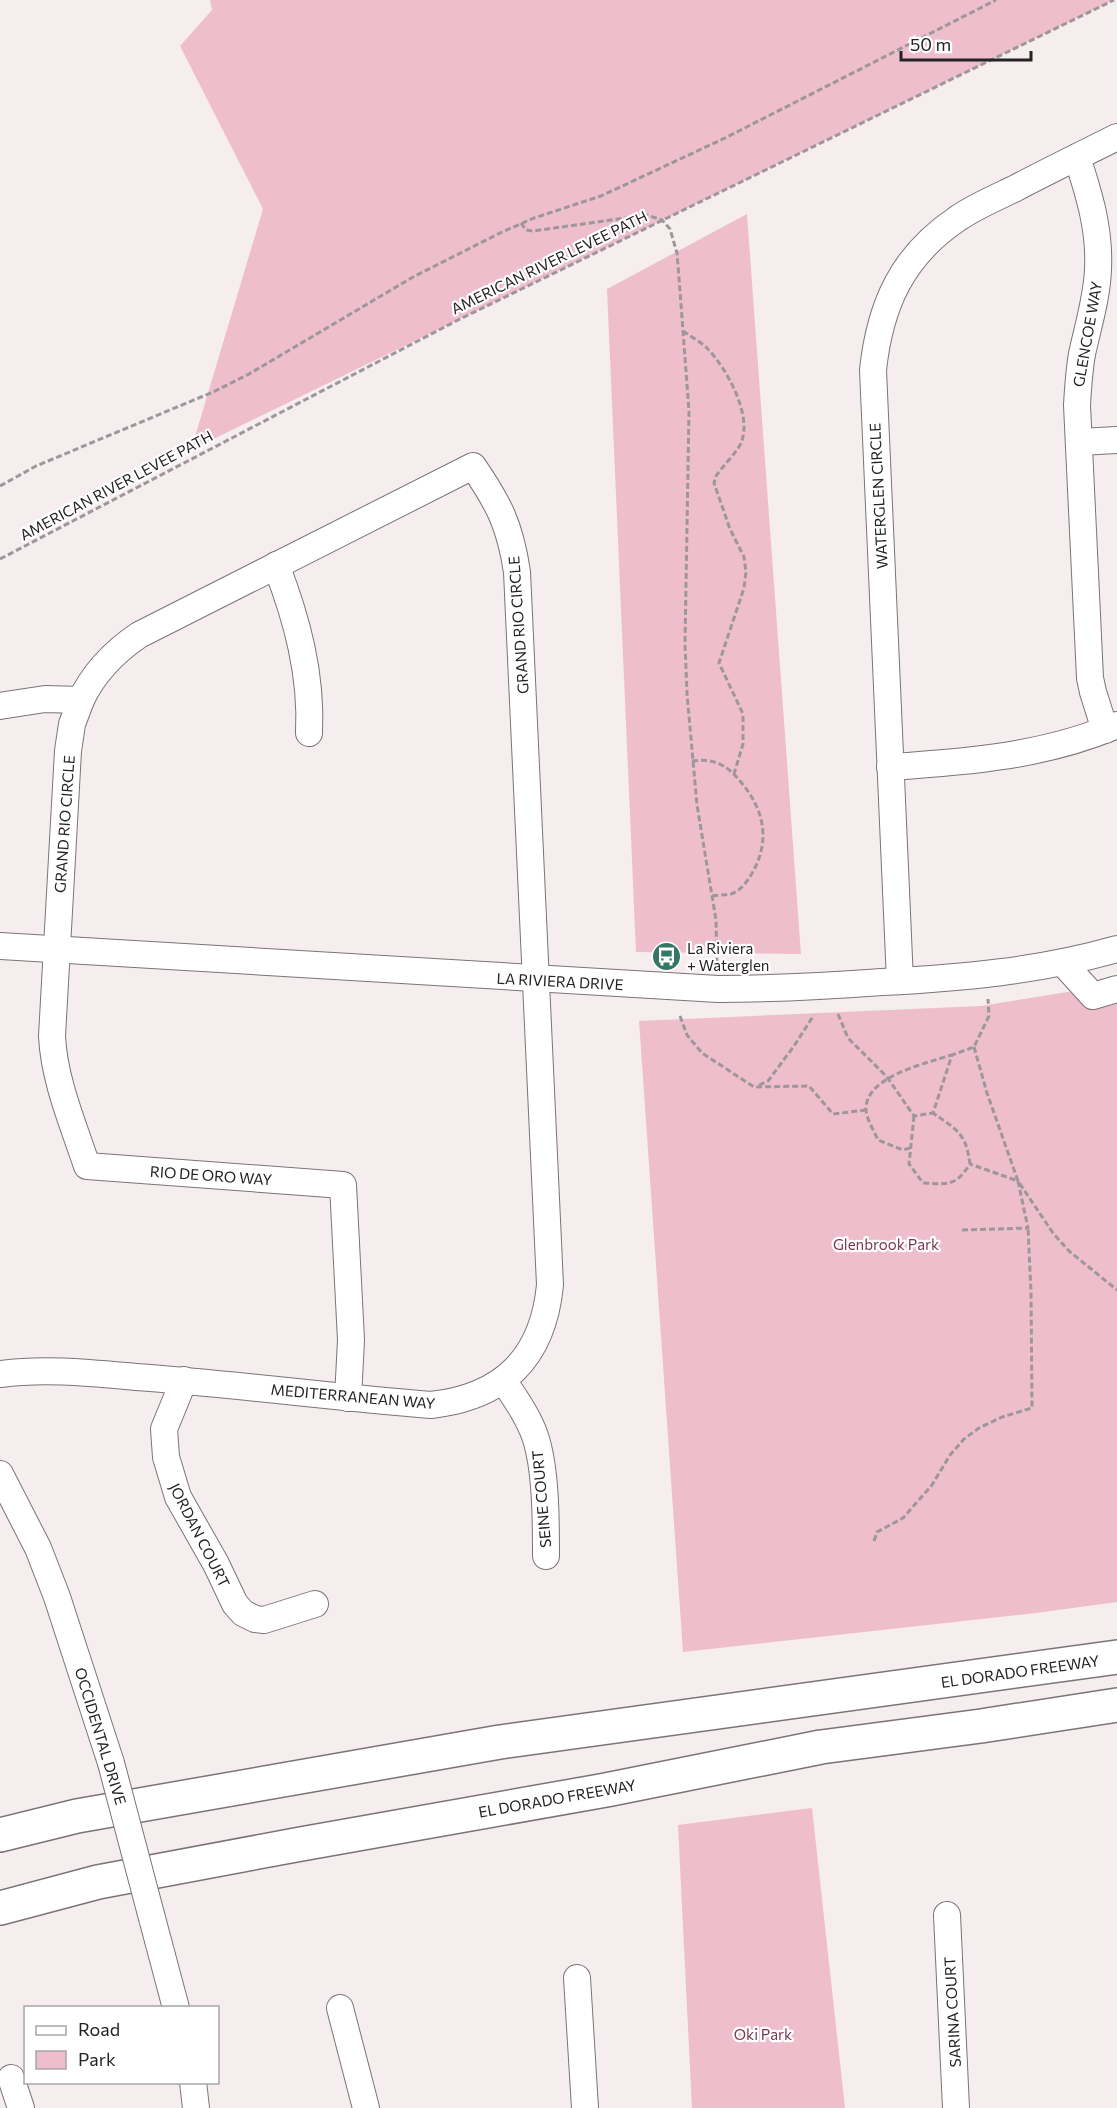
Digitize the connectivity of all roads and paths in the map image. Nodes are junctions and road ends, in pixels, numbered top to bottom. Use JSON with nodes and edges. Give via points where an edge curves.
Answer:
{"nodes":[{"id":1,"x":996,"y":0,"type":"edge"},
{"id":2,"x":1114,"y":0,"type":"edge"},
{"id":3,"x":1117,"y":136,"type":"edge"},
{"id":4,"x":1077,"y":157,"type":"junction"},
{"id":5,"x":662,"y":220,"type":"junction"},
{"id":6,"x":521,"y":223,"type":"junction"},
{"id":7,"x":683,"y":331,"type":"junction"},
{"id":8,"x":1117,"y":440,"type":"edge"},
{"id":9,"x":1079,"y":442,"type":"junction"},
{"id":10,"x":0,"y":486,"type":"edge"},
{"id":11,"x":0,"y":559,"type":"edge"},
{"id":12,"x":276,"y":566,"type":"junction"},
{"id":13,"x":81,"y":700,"type":"junction"},
{"id":14,"x":0,"y":706,"type":"edge"},
{"id":15,"x":1111,"y":727,"type":"edge"},
{"id":16,"x":309,"y":733,"type":"dead end"},
{"id":17,"x":692,"y":761,"type":"junction"},
{"id":18,"x":890,"y":767,"type":"junction"},
{"id":19,"x":734,"y":774,"type":"junction"},
{"id":20,"x":712,"y":896,"type":"junction"},
{"id":21,"x":0,"y":946,"type":"edge"},
{"id":22,"x":1117,"y":949,"type":"edge"},
{"id":23,"x":56,"y":950,"type":"junction"},
{"id":24,"x":1064,"y":963,"type":"junction"},
{"id":25,"x":536,"y":980,"type":"junction"},
{"id":26,"x":900,"y":981,"type":"junction"},
{"id":27,"x":718,"y":989,"type":"junction"},
{"id":28,"x":1117,"y":989,"type":"edge"},
{"id":29,"x":988,"y":999,"type":"dead end"},
{"id":30,"x":838,"y":1014,"type":"dead end"},
{"id":31,"x":814,"y":1015,"type":"dead end"},
{"id":32,"x":680,"y":1016,"type":"dead end"},
{"id":33,"x":974,"y":1047,"type":"junction"},
{"id":34,"x":952,"y":1055,"type":"junction"},
{"id":35,"x":887,"y":1078,"type":"junction"},
{"id":36,"x":754,"y":1087,"type":"junction"},
{"id":37,"x":866,"y":1110,"type":"junction"},
{"id":38,"x":933,"y":1113,"type":"junction"},
{"id":39,"x":914,"y":1116,"type":"junction"},
{"id":40,"x":910,"y":1148,"type":"junction"},
{"id":41,"x":970,"y":1164,"type":"junction"},
{"id":42,"x":1018,"y":1181,"type":"junction"},
{"id":43,"x":1028,"y":1228,"type":"junction"},
{"id":44,"x":962,"y":1230,"type":"dead end"},
{"id":45,"x":1117,"y":1290,"type":"edge"},
{"id":46,"x":0,"y":1374,"type":"edge"},
{"id":47,"x":184,"y":1380,"type":"junction"},
{"id":48,"x":503,"y":1380,"type":"junction"},
{"id":49,"x":348,"y":1398,"type":"junction"},
{"id":50,"x":0,"y":1474,"type":"edge"},
{"id":51,"x":874,"y":1541,"type":"dead end"},
{"id":52,"x":546,"y":1556,"type":"dead end"},
{"id":53,"x":315,"y":1604,"type":"dead end"},
{"id":54,"x":1117,"y":1657,"type":"edge"},
{"id":55,"x":1117,"y":1705,"type":"edge"},
{"id":56,"x":0,"y":1834,"type":"edge"},
{"id":57,"x":0,"y":1908,"type":"edge"},
{"id":58,"x":947,"y":1915,"type":"dead end"},
{"id":59,"x":577,"y":1978,"type":"dead end"},
{"id":60,"x":176,"y":2006,"type":"edge"},
{"id":61,"x":340,"y":2008,"type":"dead end"},
{"id":62,"x":11,"y":2078,"type":"dead end"},
{"id":63,"x":193,"y":2084,"type":"edge"},
{"id":64,"x":21,"y":2108,"type":"edge"},
{"id":65,"x":196,"y":2108,"type":"edge"},
{"id":66,"x":366,"y":2108,"type":"edge"},
{"id":67,"x":585,"y":2108,"type":"edge"},
{"id":68,"x":956,"y":2108,"type":"edge"}],
"edges":[{"from":1,"to":6,"type":"path","via":[[716,143],[601,196]]},
{"from":2,"to":5,"type":"path","name":"AMERICAN RIVER LEVEE PATH"},
{"from":3,"to":4,"type":"street","name":"WATERGLEN CIRCLE"},
{"from":4,"to":9,"type":"street","name":"GLENCOE WAY","via":[[1097,230],[1098,269],[1078,380]]},
{"from":4,"to":18,"type":"street","name":"WATERGLEN CIRCLE","via":[[969,211],[937,233],[903,272],[881,319],[873,370]]},
{"from":5,"to":6,"type":"path","via":[[647,215],[532,231]]},
{"from":5,"to":7,"type":"path","via":[[670,229],[677,253]]},
{"from":5,"to":11,"type":"path","name":"AMERICAN RIVER LEVEE PATH","via":[[448,325]]},
{"from":6,"to":10,"type":"path","via":[[413,277],[249,374],[36,466]]},
{"from":7,"to":17,"type":"path","via":[[689,430],[685,643]]},
{"from":7,"to":19,"type":"path","via":[[706,347],[726,374],[737,395],[743,420],[742,440],[714,483],[729,529],[744,557],[746,572],[719,663],[743,714],[742,744]]},
{"from":8,"to":9,"type":"street"},
{"from":9,"to":15,"type":"street","name":"GLENCOE WAY","via":[[1090,678]]},
{"from":12,"to":13,"type":"street","name":"GRAND RIO CIRCLE","via":[[139,635],[101,668]]},
{"from":12,"to":16,"type":"street","via":[[301,641],[309,686]]},
{"from":12,"to":25,"type":"street","name":"GRAND RIO CIRCLE","via":[[473,466],[495,498],[513,546],[517,572]]},
{"from":13,"to":14,"type":"street","via":[[45,699]]},
{"from":13,"to":23,"type":"street","name":"GRAND RIO CIRCLE","via":[[68,751]]},
{"from":15,"to":18,"type":"street","via":[[1005,757]]},
{"from":17,"to":19,"type":"path","via":[[717,762]]},
{"from":17,"to":20,"type":"path"},
{"from":18,"to":26,"type":"street","name":"WATERGLEN CIRCLE"},
{"from":19,"to":20,"type":"path","via":[[758,805],[763,824],[762,850],[746,885],[732,894]]},
{"from":20,"to":27,"type":"path"},
{"from":21,"to":23,"type":"street","name":"LA RIVIERA DRIVE"},
{"from":22,"to":24,"type":"street","name":"LA RIVIERA DRIVE"},
{"from":23,"to":25,"type":"street","name":"LA RIVIERA DRIVE"},
{"from":23,"to":49,"type":"street","name":"RIO DE ORO WAY","via":[[52,1048],[87,1166],[343,1185],[351,1340]]},
{"from":24,"to":26,"type":"street","name":"LA RIVIERA DRIVE","via":[[986,975]]},
{"from":24,"to":28,"type":"street","via":[[1093,996]]},
{"from":25,"to":27,"type":"street","name":"LA RIVIERA DRIVE"},
{"from":25,"to":48,"type":"street","name":"MEDITERRANEAN WAY","via":[[550,1285],[541,1330],[529,1352]]},
{"from":26,"to":27,"type":"street","name":"LA RIVIERA DRIVE"},
{"from":29,"to":33,"type":"path","via":[[989,1016]]},
{"from":30,"to":35,"type":"path","via":[[848,1038]]},
{"from":31,"to":36,"type":"path","via":[[768,1081]]},
{"from":32,"to":36,"type":"path","via":[[687,1035],[702,1053]]},
{"from":33,"to":34,"type":"path"},
{"from":33,"to":42,"type":"path"},
{"from":34,"to":35,"type":"path"},
{"from":34,"to":38,"type":"path"},
{"from":35,"to":37,"type":"path","via":[[872,1089]]},
{"from":35,"to":39,"type":"path"},
{"from":36,"to":37,"type":"path","via":[[809,1086],[833,1114]]},
{"from":37,"to":40,"type":"path","via":[[878,1140],[903,1150]]},
{"from":38,"to":39,"type":"path"},
{"from":38,"to":41,"type":"path","via":[[960,1132]]},
{"from":39,"to":40,"type":"path"},
{"from":40,"to":41,"type":"path","via":[[909,1164],[922,1183],[946,1184],[960,1178]]},
{"from":41,"to":42,"type":"path"},
{"from":42,"to":43,"type":"path"},
{"from":42,"to":45,"type":"path","via":[[1068,1251]]},
{"from":43,"to":44,"type":"path"},
{"from":43,"to":51,"type":"path","via":[[1032,1408],[1002,1417],[963,1439],[932,1485],[903,1518],[877,1532]]},
{"from":46,"to":47,"type":"street","name":"MEDITERRANEAN WAY","via":[[27,1370]]},
{"from":47,"to":49,"type":"street","name":"MEDITERRANEAN WAY"},
{"from":47,"to":53,"type":"street","name":"JORDAN COURT","via":[[164,1429],[166,1457],[178,1497],[235,1604],[243,1613],[264,1620]]},
{"from":48,"to":49,"type":"street","name":"MEDITERRANEAN WAY","via":[[468,1399],[439,1404]]},
{"from":48,"to":52,"type":"street","name":"SEINE COURT","via":[[535,1437],[541,1462]]},
{"from":50,"to":60,"type":"street","name":"OCCIDENTAL DRIVE","bridge":true,"via":[[38,1548],[57,1597],[111,1762]]},
{"from":54,"to":56,"type":"highway","name":"EL DORADO FREEWAY","via":[[500,1742],[77,1816]]},
{"from":55,"to":57,"type":"highway","name":"EL DORADO FREEWAY","via":[[821,1746],[606,1790],[98,1882]]},
{"from":58,"to":68,"type":"street","name":"SARINA COURT"},
{"from":59,"to":67,"type":"street"},
{"from":61,"to":66,"type":"street"},
{"from":62,"to":64,"type":"street"},
{"from":63,"to":65,"type":"street"}]}
